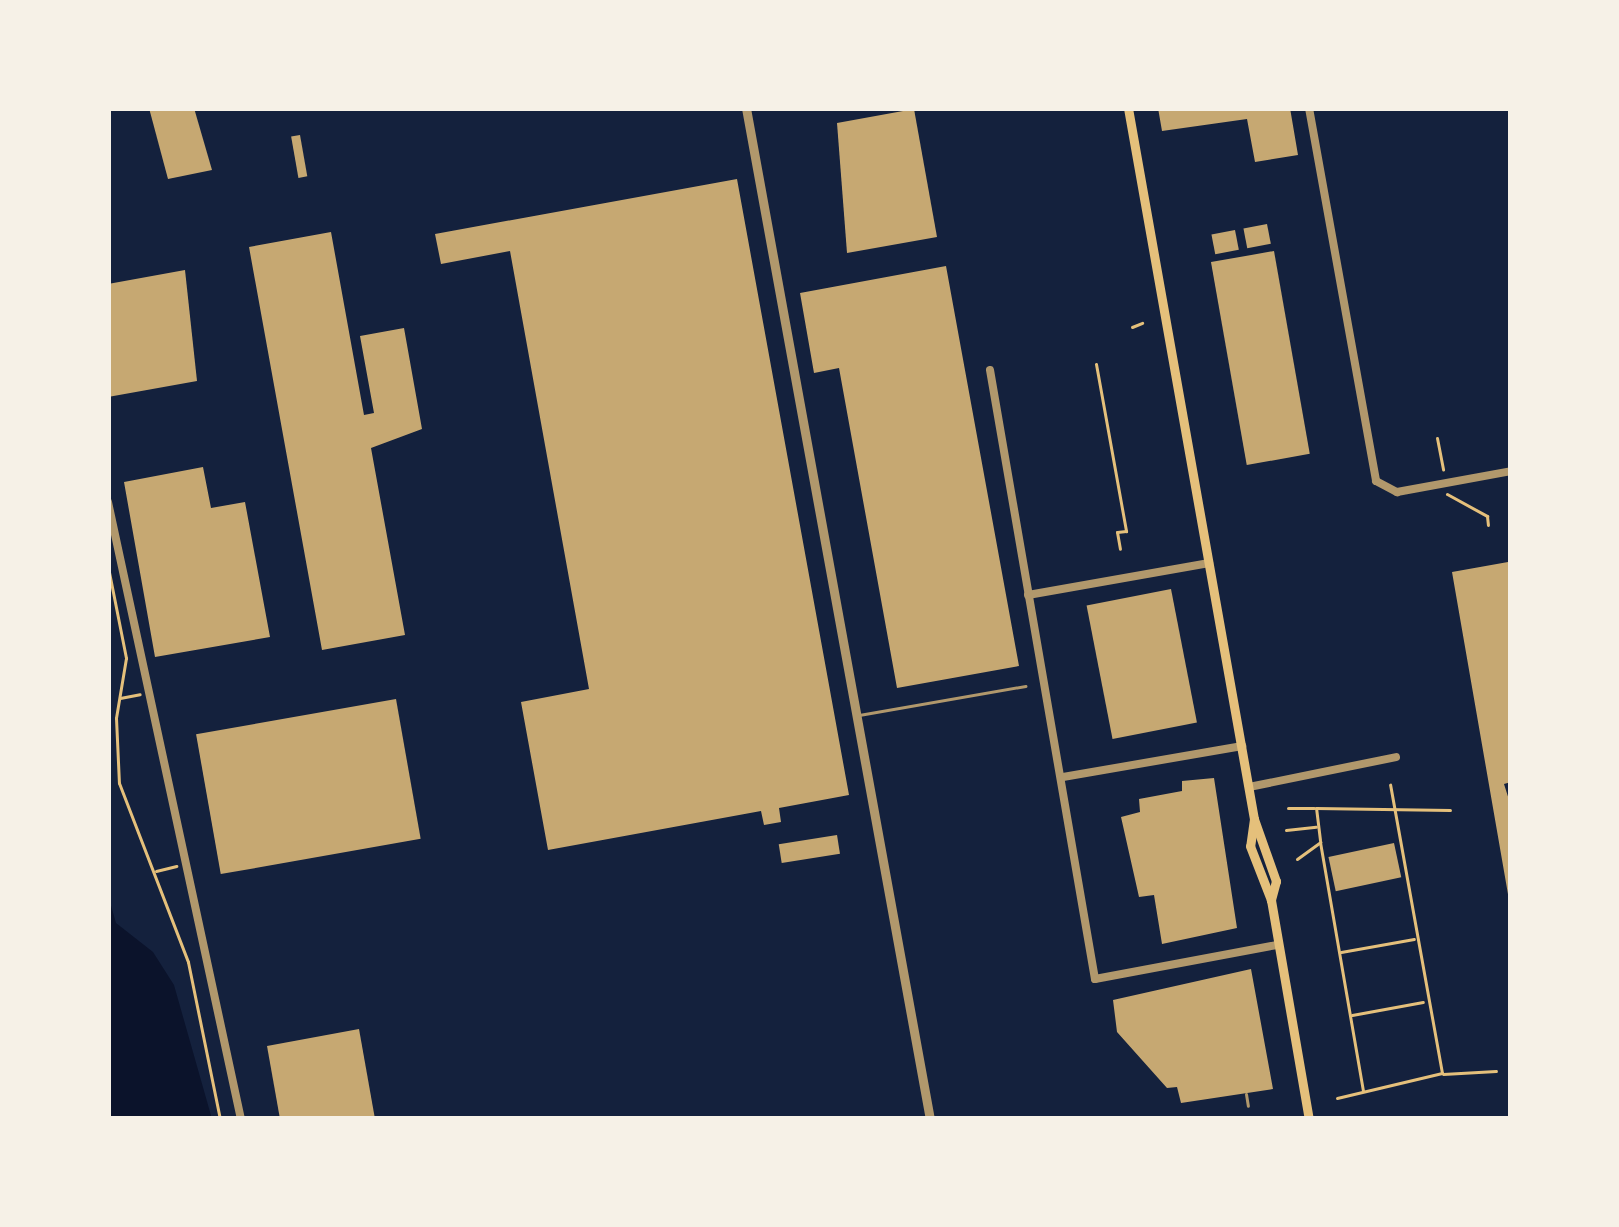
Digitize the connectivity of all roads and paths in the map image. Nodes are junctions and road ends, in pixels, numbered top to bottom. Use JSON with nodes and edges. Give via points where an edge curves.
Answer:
{"nodes":[{"id":1,"x":746,"y":108,"type":"edge"},
{"id":2,"x":1128,"y":108,"type":"edge"},
{"id":3,"x":1310,"y":108,"type":"edge"},
{"id":4,"x":1142,"y":323,"type":"dead end"},
{"id":5,"x":1132,"y":327,"type":"dead end"},
{"id":6,"x":1096,"y":364,"type":"dead end"},
{"id":7,"x":990,"y":370,"type":"dead end"},
{"id":8,"x":1437,"y":438,"type":"dead end"},
{"id":9,"x":1444,"y":471,"type":"dead end"},
{"id":10,"x":1511,"y":472,"type":"edge"},
{"id":11,"x":1448,"y":494,"type":"dead end"},
{"id":12,"x":108,"y":502,"type":"edge"},
{"id":13,"x":1488,"y":525,"type":"dead end"},
{"id":14,"x":1120,"y":549,"type":"dead end"},
{"id":15,"x":1209,"y":563,"type":"junction"},
{"id":16,"x":108,"y":567,"type":"edge"},
{"id":17,"x":1028,"y":596,"type":"junction"},
{"id":18,"x":1025,"y":686,"type":"dead end"},
{"id":19,"x":147,"y":692,"type":"junction"},
{"id":20,"x":118,"y":699,"type":"junction"},
{"id":21,"x":857,"y":715,"type":"junction"},
{"id":22,"x":1242,"y":746,"type":"junction"},
{"id":23,"x":1396,"y":757,"type":"dead end"},
{"id":24,"x":1063,"y":777,"type":"junction"},
{"id":25,"x":1390,"y":784,"type":"dead end"},
{"id":26,"x":1249,"y":787,"type":"junction"},
{"id":27,"x":1288,"y":808,"type":"dead end"},
{"id":28,"x":1316,"y":808,"type":"junction"},
{"id":29,"x":1394,"y":809,"type":"junction"},
{"id":30,"x":1450,"y":810,"type":"dead end"},
{"id":31,"x":1255,"y":819,"type":"junction"},
{"id":32,"x":1318,"y":826,"type":"junction"},
{"id":33,"x":1286,"y":830,"type":"dead end"},
{"id":34,"x":1320,"y":842,"type":"junction"},
{"id":35,"x":1297,"y":859,"type":"dead end"},
{"id":36,"x":187,"y":864,"type":"junction"},
{"id":37,"x":154,"y":872,"type":"junction"},
{"id":38,"x":1271,"y":900,"type":"junction"},
{"id":39,"x":1418,"y":939,"type":"junction"},
{"id":40,"x":1277,"y":945,"type":"junction"},
{"id":41,"x":1339,"y":952,"type":"junction"},
{"id":42,"x":1423,"y":1002,"type":"dead end"},
{"id":43,"x":1350,"y":1016,"type":"junction"},
{"id":44,"x":1496,"y":1071,"type":"dead end"},
{"id":45,"x":1442,"y":1073,"type":"junction"},
{"id":46,"x":1364,"y":1092,"type":"junction"},
{"id":47,"x":1246,"y":1094,"type":"dead end"},
{"id":48,"x":1337,"y":1098,"type":"dead end"},
{"id":49,"x":1248,"y":1106,"type":"dead end"},
{"id":50,"x":220,"y":1119,"type":"edge"},
{"id":51,"x":241,"y":1119,"type":"edge"},
{"id":52,"x":930,"y":1119,"type":"edge"},
{"id":53,"x":1309,"y":1119,"type":"edge"}],
"edges":[{"from":1,"to":21,"type":"street"},
{"from":2,"to":15,"type":"main road"},
{"from":3,"to":10,"type":"street","via":[[1374,473],[1384,490]]},
{"from":4,"to":5,"type":"path"},
{"from":6,"to":14,"type":"path","via":[[1126,531],[1117,532]]},
{"from":7,"to":17,"type":"street"},
{"from":8,"to":9,"type":"path"},
{"from":11,"to":13,"type":"path","via":[[1487,516]]},
{"from":12,"to":19,"type":"street"},
{"from":15,"to":17,"type":"street"},
{"from":15,"to":22,"type":"main road"},
{"from":16,"to":20,"type":"path","via":[[126,658]]},
{"from":17,"to":24,"type":"street"},
{"from":18,"to":21,"type":"lane"},
{"from":19,"to":20,"type":"path"},
{"from":19,"to":36,"type":"street"},
{"from":20,"to":37,"type":"path","via":[[119,783]]},
{"from":21,"to":52,"type":"street"},
{"from":22,"to":24,"type":"street"},
{"from":22,"to":26,"type":"main road"},
{"from":23,"to":26,"type":"street"},
{"from":24,"to":40,"type":"street","via":[[1095,979]]},
{"from":25,"to":29,"type":"path"},
{"from":26,"to":31,"type":"main road"},
{"from":27,"to":28,"type":"path"},
{"from":28,"to":29,"type":"path"},
{"from":28,"to":32,"type":"path"},
{"from":29,"to":30,"type":"path"},
{"from":29,"to":39,"type":"path"},
{"from":31,"to":38,"type":"main road","via":[[1276,881]]},
{"from":31,"to":38,"type":"main road","via":[[1250,846]]},
{"from":32,"to":33,"type":"path"},
{"from":32,"to":34,"type":"path"},
{"from":34,"to":35,"type":"path"},
{"from":34,"to":41,"type":"path"},
{"from":36,"to":37,"type":"path"},
{"from":36,"to":51,"type":"street"},
{"from":37,"to":50,"type":"path","via":[[165,919],[190,967]]},
{"from":38,"to":40,"type":"main road"},
{"from":39,"to":41,"type":"path"},
{"from":39,"to":45,"type":"path"},
{"from":40,"to":53,"type":"main road"},
{"from":41,"to":43,"type":"path"},
{"from":42,"to":43,"type":"path"},
{"from":43,"to":46,"type":"path"},
{"from":44,"to":45,"type":"path","via":[[1448,1079]]},
{"from":45,"to":46,"type":"path"},
{"from":46,"to":48,"type":"path"},
{"from":47,"to":49,"type":"lane"}]}
